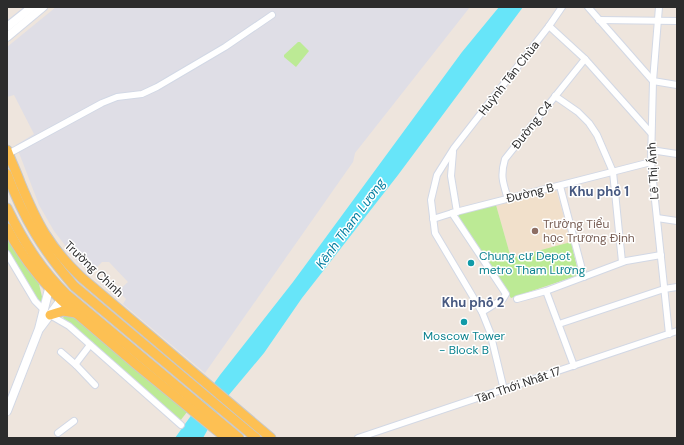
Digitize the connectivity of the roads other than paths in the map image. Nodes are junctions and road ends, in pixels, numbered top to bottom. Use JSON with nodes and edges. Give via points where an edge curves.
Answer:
{"nodes":[{"id":1,"x":32,"y":7,"type":"edge"},
{"id":2,"x":43,"y":7,"type":"edge"},
{"id":3,"x":562,"y":7,"type":"edge"},
{"id":4,"x":588,"y":7,"type":"edge"},
{"id":5,"x":659,"y":7,"type":"edge"},
{"id":6,"x":272,"y":15,"type":"dead end"},
{"id":7,"x":599,"y":20,"type":"junction"},
{"id":8,"x":657,"y":20,"type":"junction"},
{"id":9,"x":677,"y":21,"type":"edge"},
{"id":10,"x":549,"y":26,"type":"junction"},
{"id":11,"x":7,"y":27,"type":"edge"},
{"id":12,"x":7,"y":37,"type":"edge"},
{"id":13,"x":585,"y":59,"type":"junction"},
{"id":14,"x":653,"y":81,"type":"junction"},
{"id":15,"x":677,"y":85,"type":"edge"},
{"id":16,"x":555,"y":96,"type":"junction"},
{"id":17,"x":651,"y":133,"type":"junction"},
{"id":18,"x":454,"y":148,"type":"junction"},
{"id":19,"x":651,"y":150,"type":"junction"},
{"id":20,"x":8,"y":152,"type":"edge"},
{"id":21,"x":677,"y":154,"type":"edge"},
{"id":22,"x":651,"y":162,"type":"junction"},
{"id":23,"x":613,"y":172,"type":"junction"},
{"id":24,"x":7,"y":174,"type":"edge"},
{"id":25,"x":560,"y":186,"type":"junction"},
{"id":26,"x":508,"y":199,"type":"junction"},
{"id":27,"x":7,"y":208,"type":"edge"},
{"id":28,"x":454,"y":212,"type":"junction"},
{"id":29,"x":657,"y":218,"type":"junction"},
{"id":30,"x":433,"y":219,"type":"junction"},
{"id":31,"x":677,"y":221,"type":"edge"},
{"id":32,"x":7,"y":228,"type":"edge"},
{"id":33,"x":7,"y":254,"type":"edge"},
{"id":34,"x":660,"y":255,"type":"junction"},
{"id":35,"x":622,"y":262,"type":"junction"},
{"id":36,"x":67,"y":270,"type":"junction"},
{"id":37,"x":584,"y":277,"type":"junction"},
{"id":38,"x":82,"y":278,"type":"junction"},
{"id":39,"x":52,"y":286,"type":"junction"},
{"id":40,"x":74,"y":286,"type":"junction"},
{"id":41,"x":677,"y":287,"type":"edge"},
{"id":42,"x":664,"y":289,"type":"junction"},
{"id":43,"x":546,"y":291,"type":"junction"},
{"id":44,"x":63,"y":297,"type":"junction"},
{"id":45,"x":517,"y":299,"type":"dead end"},
{"id":46,"x":74,"y":312,"type":"junction"},
{"id":47,"x":482,"y":312,"type":"junction"},
{"id":48,"x":47,"y":313,"type":"junction"},
{"id":49,"x":93,"y":316,"type":"junction"},
{"id":50,"x":559,"y":324,"type":"junction"},
{"id":51,"x":677,"y":331,"type":"edge"},
{"id":52,"x":669,"y":334,"type":"junction"},
{"id":53,"x":90,"y":345,"type":"junction"},
{"id":54,"x":154,"y":346,"type":"junction"},
{"id":55,"x":61,"y":352,"type":"dead end"},
{"id":56,"x":143,"y":358,"type":"junction"},
{"id":57,"x":76,"y":365,"type":"junction"},
{"id":58,"x":137,"y":365,"type":"junction"},
{"id":59,"x":574,"y":366,"type":"junction"},
{"id":60,"x":198,"y":382,"type":"junction"},
{"id":61,"x":94,"y":385,"type":"dead end"},
{"id":62,"x":504,"y":390,"type":"junction"},
{"id":63,"x":184,"y":398,"type":"junction"},
{"id":64,"x":7,"y":411,"type":"edge"},
{"id":65,"x":74,"y":421,"type":"dead end"},
{"id":66,"x":181,"y":425,"type":"dead end"},
{"id":67,"x":58,"y":433,"type":"dead end"},
{"id":68,"x":226,"y":434,"type":"edge"},
{"id":69,"x":239,"y":438,"type":"edge"},
{"id":70,"x":256,"y":438,"type":"edge"},
{"id":71,"x":271,"y":438,"type":"edge"},
{"id":72,"x":358,"y":438,"type":"edge"}],
"edges":[{"from":1,"to":11,"type":"main road"},
{"from":2,"to":12,"type":"main road"},
{"from":3,"to":10,"type":"street","name":"Huỳnh Tấn Chùa"},
{"from":4,"to":7,"type":"street"},
{"from":5,"to":8,"type":"street","name":"Lê Thị Ánh"},
{"from":6,"to":20,"type":"street","via":[[225,47],[157,87],[142,94],[117,97],[102,103]]},
{"from":7,"to":8,"type":"street"},
{"from":7,"to":14,"type":"street"},
{"from":8,"to":9,"type":"street"},
{"from":8,"to":14,"type":"street","name":"Lê Thị Ánh"},
{"from":10,"to":13,"type":"street"},
{"from":10,"to":18,"type":"street","name":"Huỳnh Tấn Chùa"},
{"from":13,"to":16,"type":"street","name":"Đường C4"},
{"from":13,"to":17,"type":"street"},
{"from":14,"to":15,"type":"street"},
{"from":14,"to":17,"type":"street","name":"Lê Thị Ánh"},
{"from":16,"to":23,"type":"street","via":[[589,123]]},
{"from":16,"to":26,"type":"street","name":"Đường C4","via":[[505,159],[502,178]]},
{"from":17,"to":19,"type":"street","name":"Lê Thị Ánh"},
{"from":18,"to":28,"type":"street","via":[[451,176]]},
{"from":18,"to":30,"type":"street","name":"Huỳnh Tấn Chùa","via":[[437,175],[431,200]]},
{"from":19,"to":21,"type":"street"},
{"from":19,"to":22,"type":"street","name":"Lê Thị Ánh"},
{"from":20,"to":36,"type":"main road","name":"Trường Chinh","via":[[38,224]]},
{"from":22,"to":23,"type":"street","name":"Đường B"},
{"from":22,"to":29,"type":"street","name":"Lê Thị Ánh"},
{"from":23,"to":25,"type":"street","name":"Đường B"},
{"from":23,"to":35,"type":"street"},
{"from":24,"to":36,"type":"main road","name":"Trường Chinh","via":[[35,234],[47,253]]},
{"from":25,"to":26,"type":"street","name":"Đường B"},
{"from":25,"to":37,"type":"street"},
{"from":26,"to":28,"type":"street","name":"Đường B"},
{"from":27,"to":39,"type":"main road"},
{"from":28,"to":30,"type":"street","name":"Đường B"},
{"from":28,"to":47,"type":"street","via":[[506,294],[503,299]]},
{"from":29,"to":31,"type":"street"},
{"from":29,"to":34,"type":"street","name":"Lê Thị Ánh"},
{"from":30,"to":47,"type":"street","name":"Huỳnh Tấn Chùa","via":[[435,233]]},
{"from":32,"to":39,"type":"main road","via":[[26,260]]},
{"from":33,"to":48,"type":"street","via":[[35,301]]},
{"from":34,"to":35,"type":"street"},
{"from":34,"to":42,"type":"street","name":"Lê Thị Ánh"},
{"from":35,"to":37,"type":"street"},
{"from":36,"to":38,"type":"main road","name":"Trường Chinh"},
{"from":36,"to":39,"type":"main road"},
{"from":36,"to":40,"type":"main road","name":"Trường Chinh"},
{"from":37,"to":43,"type":"street"},
{"from":38,"to":40,"type":"main road"},
{"from":38,"to":54,"type":"main road","name":"Trường Chinh"},
{"from":39,"to":44,"type":"main road"},
{"from":39,"to":48,"type":"main road"},
{"from":40,"to":44,"type":"main road"},
{"from":40,"to":54,"type":"main road","name":"Trường Chinh"},
{"from":41,"to":42,"type":"street"},
{"from":42,"to":50,"type":"street"},
{"from":42,"to":52,"type":"street","name":"Lê Thị Ánh"},
{"from":43,"to":45,"type":"street"},
{"from":43,"to":50,"type":"street"},
{"from":44,"to":46,"type":"main road"},
{"from":44,"to":48,"type":"main road"},
{"from":44,"to":49,"type":"main road"},
{"from":46,"to":48,"type":"main road"},
{"from":46,"to":49,"type":"main road"},
{"from":46,"to":58,"type":"main road"},
{"from":47,"to":62,"type":"street","name":"Huỳnh Tấn Chùa","via":[[490,332]]},
{"from":48,"to":53,"type":"street","via":[[69,326]]},
{"from":48,"to":64,"type":"main road"},
{"from":49,"to":56,"type":"main road"},
{"from":50,"to":59,"type":"street"},
{"from":51,"to":52,"type":"street","name":"Tân Thới Nhất 17"},
{"from":52,"to":59,"type":"street","name":"Tân Thới Nhất 17"},
{"from":53,"to":57,"type":"street"},
{"from":53,"to":66,"type":"street"},
{"from":54,"to":60,"type":"main road","name":"Trường Chinh"},
{"from":55,"to":57,"type":"street"},
{"from":56,"to":58,"type":"main road"},
{"from":56,"to":63,"type":"main road"},
{"from":57,"to":61,"type":"street"},
{"from":58,"to":63,"type":"main road"},
{"from":59,"to":62,"type":"street","name":"Tân Thới Nhất 17"},
{"from":60,"to":70,"type":"main road"},
{"from":60,"to":71,"type":"main road"},
{"from":62,"to":72,"type":"street","name":"Tân Thới Nhất 17"},
{"from":63,"to":68,"type":"main road"},
{"from":65,"to":67,"type":"street"},
{"from":68,"to":69,"type":"main road"}]}
